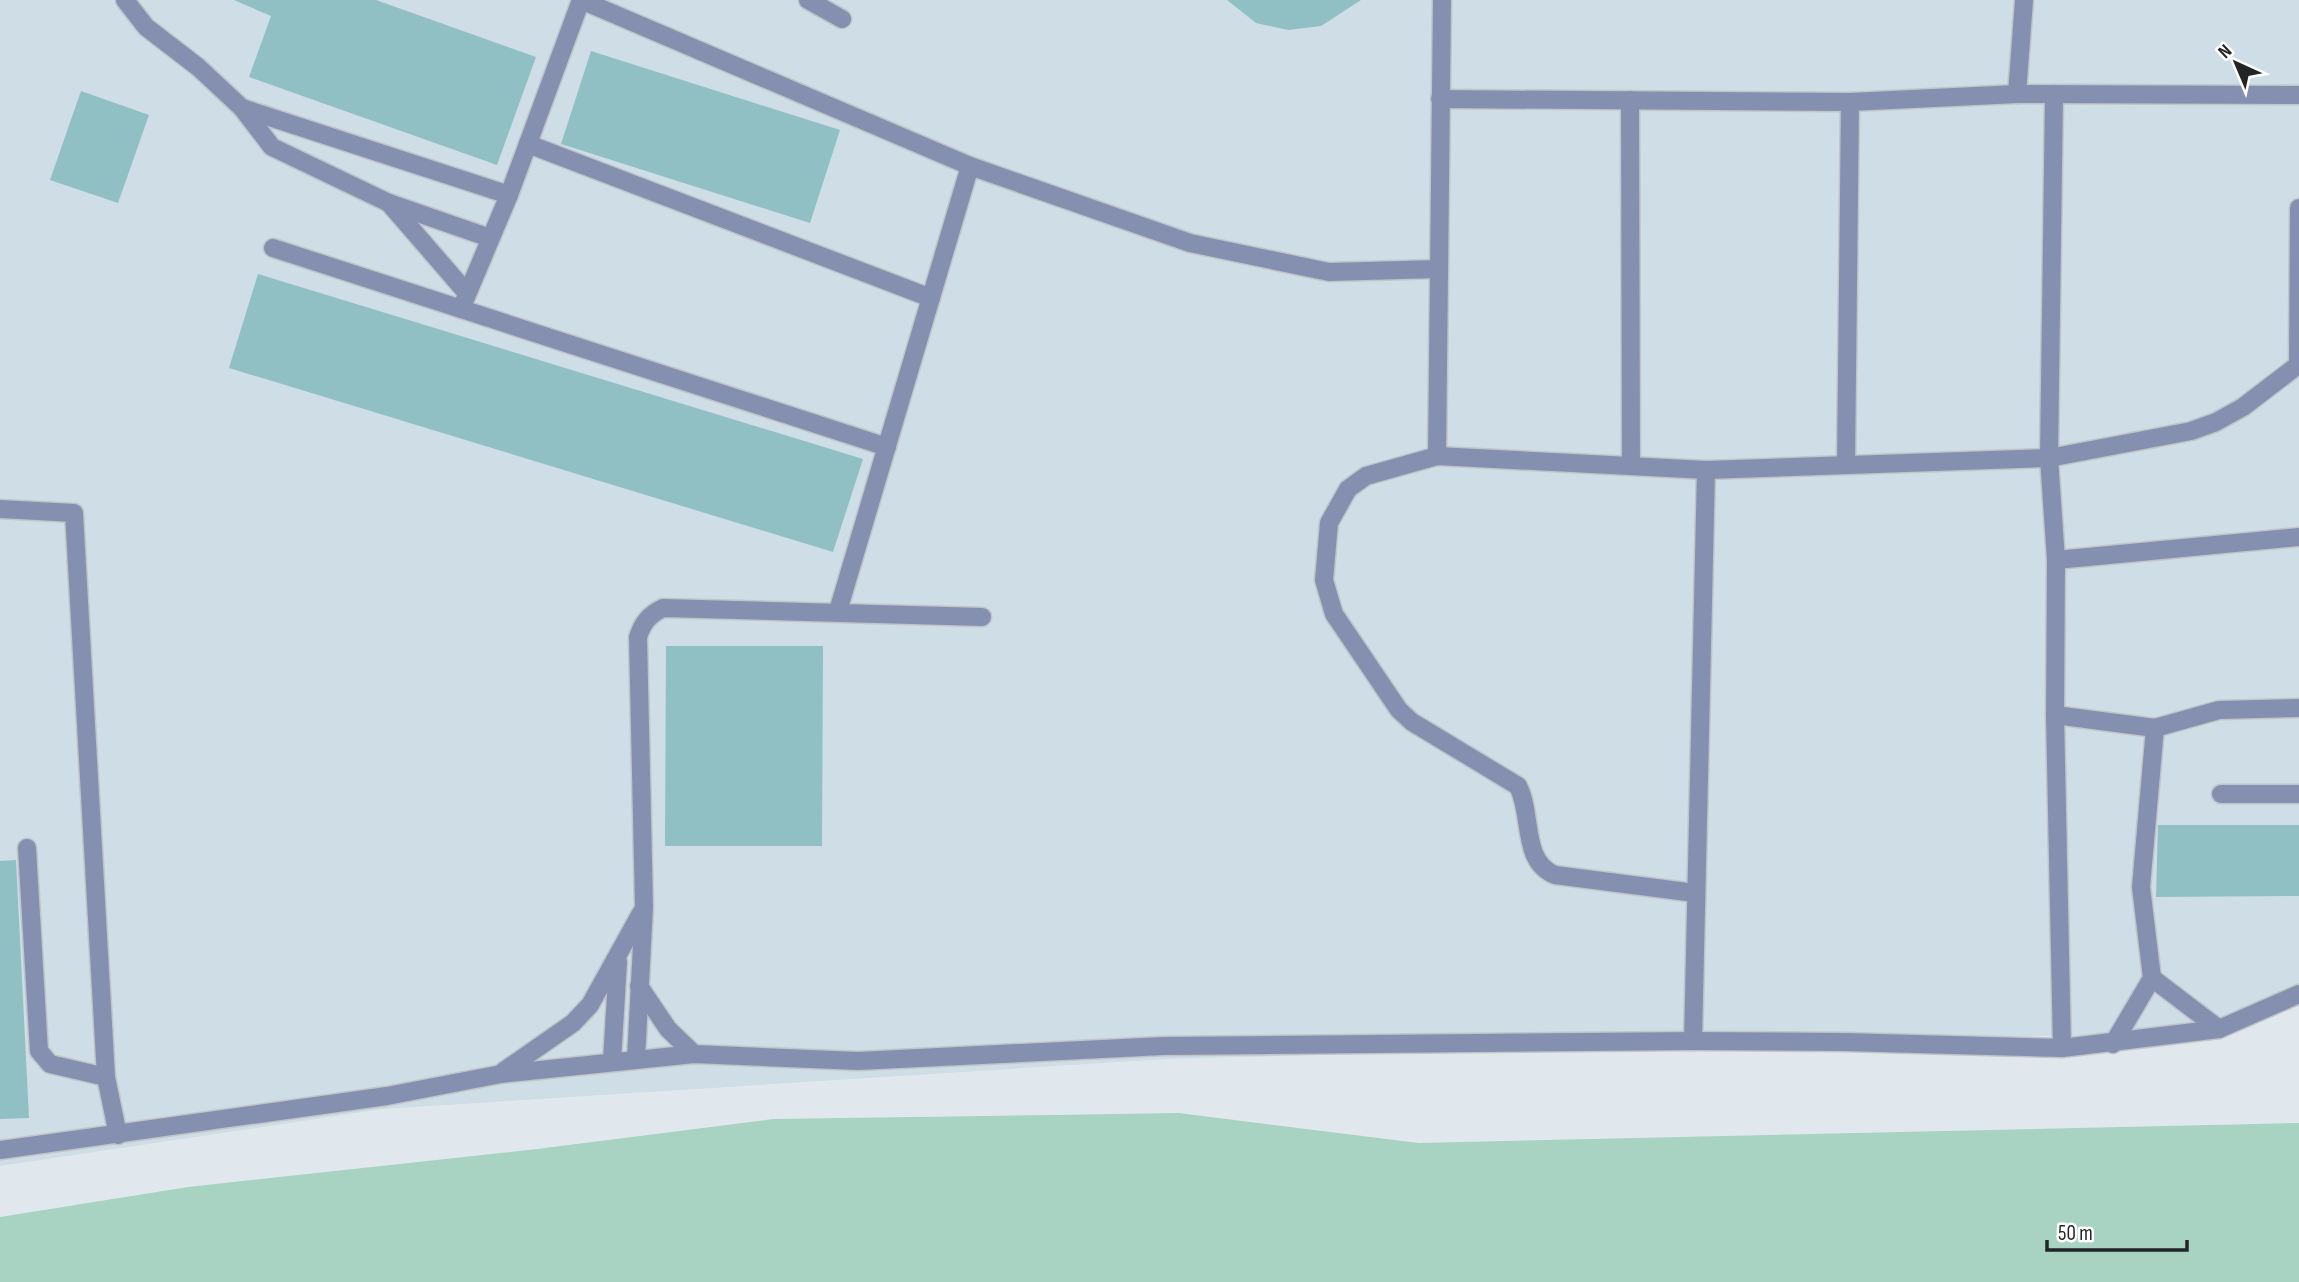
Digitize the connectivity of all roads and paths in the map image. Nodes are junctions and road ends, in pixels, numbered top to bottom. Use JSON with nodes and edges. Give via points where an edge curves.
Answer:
{"nodes":[{"id":1,"x":125,"y":0,"type":"edge"},
{"id":2,"x":138,"y":0,"type":"edge"},
{"id":3,"x":581,"y":0,"type":"edge"},
{"id":4,"x":808,"y":0,"type":"edge"},
{"id":5,"x":1441,"y":0,"type":"edge"},
{"id":6,"x":2024,"y":0,"type":"edge"},
{"id":7,"x":842,"y":19,"type":"dead end"},
{"id":8,"x":146,"y":27,"type":"junction"},
{"id":9,"x":2017,"y":94,"type":"junction"},
{"id":10,"x":2054,"y":94,"type":"junction"},
{"id":11,"x":2299,"y":95,"type":"edge"},
{"id":12,"x":1440,"y":99,"type":"junction"},
{"id":13,"x":1630,"y":100,"type":"junction"},
{"id":14,"x":1850,"y":102,"type":"junction"},
{"id":15,"x":242,"y":108,"type":"junction"},
{"id":16,"x":528,"y":144,"type":"junction"},
{"id":17,"x":970,"y":166,"type":"junction"},
{"id":18,"x":509,"y":195,"type":"junction"},
{"id":19,"x":389,"y":203,"type":"junction"},
{"id":20,"x":2299,"y":208,"type":"edge"},
{"id":21,"x":490,"y":238,"type":"junction"},
{"id":22,"x":273,"y":248,"type":"dead end"},
{"id":23,"x":1439,"y":269,"type":"junction"},
{"id":24,"x":931,"y":298,"type":"junction"},
{"id":25,"x":463,"y":301,"type":"junction"},
{"id":26,"x":2298,"y":365,"type":"edge"},
{"id":27,"x":887,"y":447,"type":"junction"},
{"id":28,"x":1437,"y":456,"type":"junction"},
{"id":29,"x":2049,"y":458,"type":"junction"},
{"id":30,"x":1846,"y":464,"type":"junction"},
{"id":31,"x":1632,"y":466,"type":"junction"},
{"id":32,"x":1706,"y":470,"type":"junction"},
{"id":33,"x":0,"y":509,"type":"edge"},
{"id":34,"x":2299,"y":537,"type":"edge"},
{"id":35,"x":2056,"y":560,"type":"junction"},
{"id":36,"x":838,"y":611,"type":"junction"},
{"id":37,"x":982,"y":617,"type":"dead end"},
{"id":38,"x":2299,"y":708,"type":"edge"},
{"id":39,"x":2055,"y":715,"type":"junction"},
{"id":40,"x":2155,"y":728,"type":"junction"},
{"id":41,"x":2221,"y":794,"type":"dead end"},
{"id":42,"x":2299,"y":794,"type":"edge"},
{"id":43,"x":27,"y":848,"type":"dead end"},
{"id":44,"x":1695,"y":893,"type":"junction"},
{"id":45,"x":644,"y":907,"type":"junction"},
{"id":46,"x":618,"y":958,"type":"junction"},
{"id":47,"x":2152,"y":978,"type":"junction"},
{"id":48,"x":639,"y":986,"type":"junction"},
{"id":49,"x":2299,"y":994,"type":"edge"},
{"id":50,"x":2219,"y":1029,"type":"junction"},
{"id":51,"x":1692,"y":1041,"type":"junction"},
{"id":52,"x":2113,"y":1044,"type":"junction"},
{"id":53,"x":2062,"y":1048,"type":"junction"},
{"id":54,"x":694,"y":1054,"type":"junction"},
{"id":55,"x":636,"y":1059,"type":"junction"},
{"id":56,"x":612,"y":1062,"type":"junction"},
{"id":57,"x":501,"y":1074,"type":"junction"},
{"id":58,"x":106,"y":1077,"type":"junction"},
{"id":59,"x":118,"y":1135,"type":"junction"},
{"id":60,"x":0,"y":1150,"type":"edge"}],
"edges":[{"from":1,"to":8,"type":"street"},
{"from":2,"to":8,"type":"street"},
{"from":3,"to":16,"type":"street"},
{"from":3,"to":17,"type":"street"},
{"from":4,"to":7,"type":"street"},
{"from":5,"to":12,"type":"street"},
{"from":6,"to":9,"type":"street"},
{"from":8,"to":15,"type":"street"},
{"from":9,"to":10,"type":"street"},
{"from":9,"to":14,"type":"street"},
{"from":10,"to":11,"type":"street"},
{"from":10,"to":29,"type":"street"},
{"from":12,"to":13,"type":"street"},
{"from":12,"to":23,"type":"street"},
{"from":13,"to":14,"type":"street"},
{"from":13,"to":31,"type":"street"},
{"from":14,"to":30,"type":"street"},
{"from":15,"to":18,"type":"street"},
{"from":15,"to":19,"type":"street","via":[[272,147]]},
{"from":16,"to":18,"type":"street"},
{"from":16,"to":24,"type":"street"},
{"from":17,"to":23,"type":"street","via":[[1190,243],[1329,272]]},
{"from":17,"to":24,"type":"street"},
{"from":18,"to":21,"type":"street"},
{"from":19,"to":21,"type":"street"},
{"from":19,"to":25,"type":"street"},
{"from":20,"to":26,"type":"street"},
{"from":21,"to":25,"type":"street"},
{"from":22,"to":25,"type":"street"},
{"from":23,"to":28,"type":"street"},
{"from":24,"to":27,"type":"street"},
{"from":25,"to":27,"type":"street"},
{"from":26,"to":29,"type":"street","via":[[2216,422],[2191,431]]},
{"from":27,"to":36,"type":"street"},
{"from":28,"to":31,"type":"street"},
{"from":28,"to":44,"type":"street","via":[[1366,475],[1348,489],[1329,523],[1324,580],[1334,614],[1399,710],[1518,786],[1535,859],[1543,870]]},
{"from":29,"to":30,"type":"street"},
{"from":29,"to":35,"type":"street"},
{"from":30,"to":32,"type":"street"},
{"from":31,"to":32,"type":"street"},
{"from":32,"to":44,"type":"street"},
{"from":33,"to":58,"type":"street","via":[[74,513]]},
{"from":34,"to":35,"type":"street"},
{"from":35,"to":39,"type":"street"},
{"from":36,"to":37,"type":"street"},
{"from":36,"to":45,"type":"street","via":[[663,608],[643,624],[638,637]]},
{"from":38,"to":40,"type":"street","via":[[2219,710]]},
{"from":39,"to":40,"type":"street"},
{"from":39,"to":53,"type":"street"},
{"from":40,"to":47,"type":"street","via":[[2141,887]]},
{"from":41,"to":42,"type":"street"},
{"from":43,"to":58,"type":"street","via":[[40,1051],[50,1064]]},
{"from":44,"to":51,"type":"street"},
{"from":45,"to":46,"type":"street"},
{"from":45,"to":48,"type":"street"},
{"from":46,"to":56,"type":"street"},
{"from":46,"to":57,"type":"street","via":[[573,1023]]},
{"from":47,"to":50,"type":"street"},
{"from":47,"to":52,"type":"street"},
{"from":48,"to":54,"type":"street","via":[[668,1029]]},
{"from":48,"to":55,"type":"street"},
{"from":49,"to":50,"type":"street"},
{"from":50,"to":52,"type":"street"},
{"from":51,"to":53,"type":"street"},
{"from":51,"to":54,"type":"street","via":[[1163,1046],[858,1061]]},
{"from":52,"to":53,"type":"street"},
{"from":54,"to":55,"type":"street"},
{"from":55,"to":56,"type":"street"},
{"from":56,"to":57,"type":"street"},
{"from":57,"to":59,"type":"street","via":[[387,1097]]},
{"from":58,"to":59,"type":"street"},
{"from":59,"to":60,"type":"street"}]}
